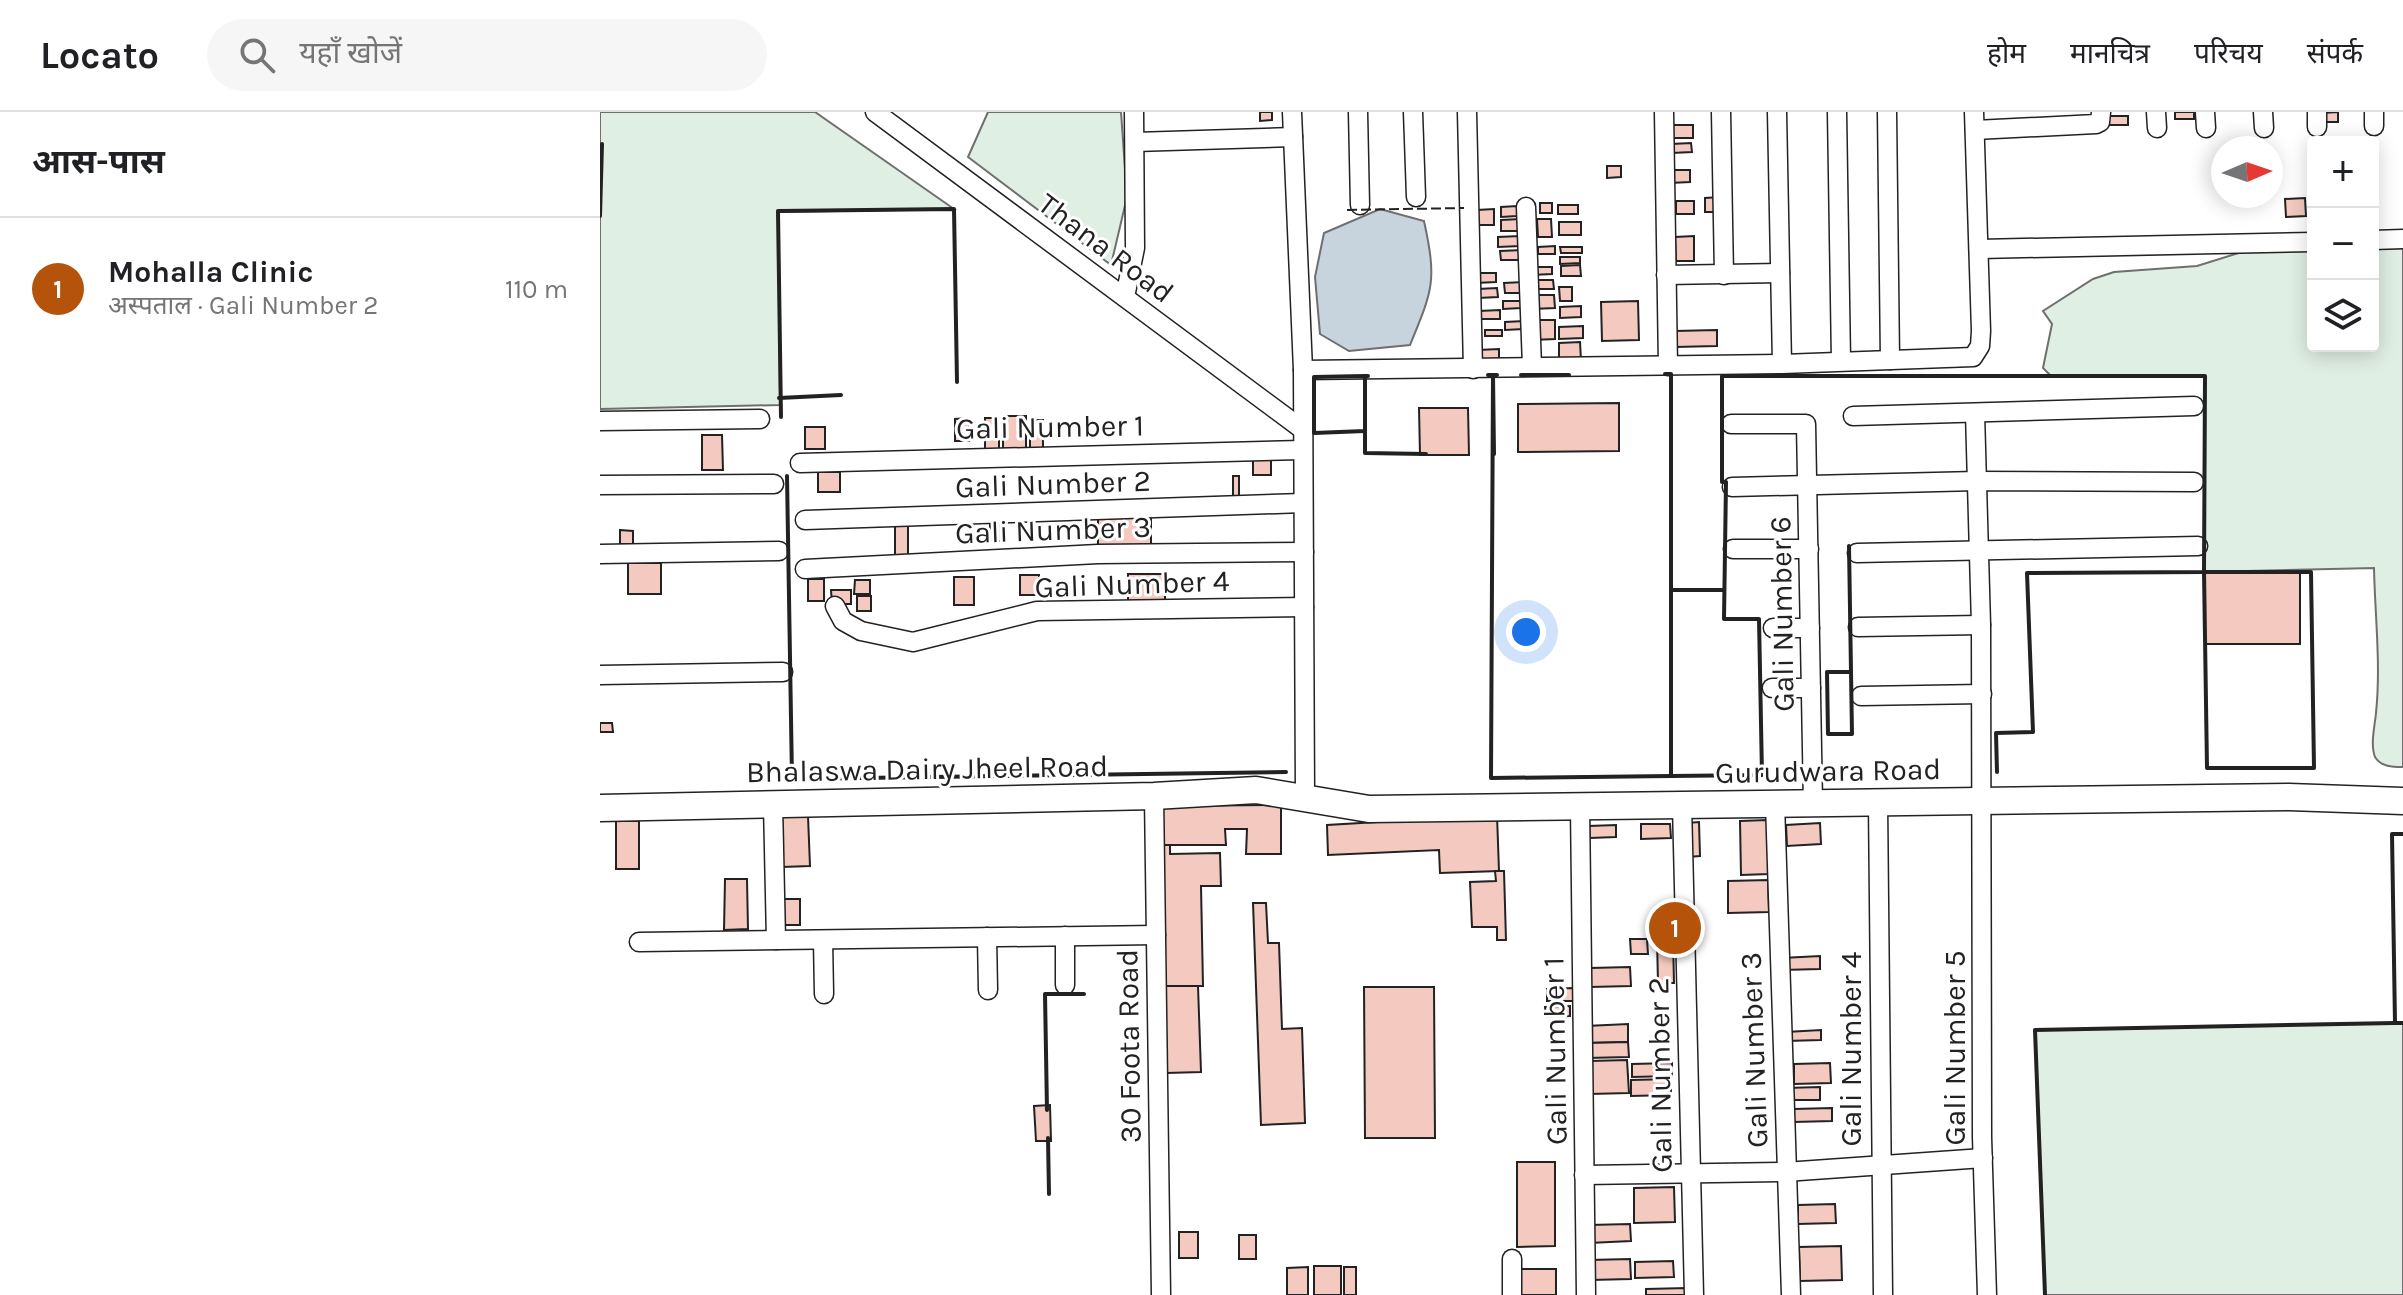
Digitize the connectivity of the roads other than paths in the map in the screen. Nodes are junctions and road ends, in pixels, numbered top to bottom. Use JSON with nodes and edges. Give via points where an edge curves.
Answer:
{"nodes":[{"id":1,"x":875,"y":112,"type":"edge"},
{"id":2,"x":1134,"y":112,"type":"edge"},
{"id":3,"x":1292,"y":112,"type":"edge"},
{"id":4,"x":1358,"y":112,"type":"edge"},
{"id":5,"x":1413,"y":112,"type":"edge"},
{"id":6,"x":1467,"y":112,"type":"edge"},
{"id":7,"x":1664,"y":112,"type":"edge"},
{"id":8,"x":1721,"y":112,"type":"edge"},
{"id":9,"x":1777,"y":112,"type":"edge"},
{"id":10,"x":1837,"y":112,"type":"edge"},
{"id":11,"x":1887,"y":112,"type":"edge"},
{"id":12,"x":2101,"y":112,"type":"edge"},
{"id":13,"x":1974,"y":121,"type":"edge"},
{"id":14,"x":1293,"y":137,"type":"junction"},
{"id":15,"x":1135,"y":142,"type":"junction"},
{"id":16,"x":1416,"y":197,"type":"dead end"},
{"id":17,"x":1360,"y":205,"type":"dead end"},
{"id":18,"x":1526,"y":207,"type":"dead end"},
{"id":19,"x":2403,"y":239,"type":"edge"},
{"id":20,"x":2379,"y":240,"type":"edge"},
{"id":21,"x":2307,"y":242,"type":"edge"},
{"id":22,"x":1980,"y":249,"type":"junction"},
{"id":23,"x":1780,"y":273,"type":"junction"},
{"id":24,"x":1666,"y":275,"type":"junction"},
{"id":25,"x":1724,"y":275,"type":"junction"},
{"id":26,"x":1125,"y":297,"type":"junction"},
{"id":27,"x":1890,"y":360,"type":"junction"},
{"id":28,"x":1841,"y":361,"type":"junction"},
{"id":29,"x":1782,"y":364,"type":"junction"},
{"id":30,"x":1532,"y":366,"type":"junction"},
{"id":31,"x":1668,"y":366,"type":"junction"},
{"id":32,"x":1473,"y":369,"type":"junction"},
{"id":33,"x":1303,"y":370,"type":"junction"},
{"id":34,"x":2194,"y":406,"type":"dead end"},
{"id":35,"x":1975,"y":413,"type":"junction"},
{"id":36,"x":1853,"y":416,"type":"dead end"},
{"id":37,"x":760,"y":419,"type":"dead end"},
{"id":38,"x":600,"y":421,"type":"edge"},
{"id":39,"x":1731,"y":424,"type":"dead end"},
{"id":40,"x":1302,"y":429,"type":"junction"},
{"id":41,"x":1302,"y":450,"type":"junction"},
{"id":42,"x":800,"y":463,"type":"dead end"},
{"id":43,"x":1977,"y":481,"type":"junction"},
{"id":44,"x":2194,"y":482,"type":"dead end"},
{"id":45,"x":774,"y":484,"type":"dead end"},
{"id":46,"x":600,"y":485,"type":"edge"},
{"id":47,"x":1807,"y":486,"type":"junction"},
{"id":48,"x":1732,"y":487,"type":"dead end"},
{"id":49,"x":1303,"y":503,"type":"junction"},
{"id":50,"x":805,"y":520,"type":"dead end"},
{"id":51,"x":2198,"y":546,"type":"dead end"},
{"id":52,"x":1733,"y":549,"type":"dead end"},
{"id":53,"x":1809,"y":549,"type":"junction"},
{"id":54,"x":779,"y":551,"type":"dead end"},
{"id":55,"x":1979,"y":551,"type":"junction"},
{"id":56,"x":1304,"y":552,"type":"junction"},
{"id":57,"x":1857,"y":553,"type":"dead end"},
{"id":58,"x":600,"y":554,"type":"edge"},
{"id":59,"x":805,"y":569,"type":"dead end"},
{"id":60,"x":835,"y":606,"type":"dead end"},
{"id":61,"x":1304,"y":607,"type":"junction"},
{"id":62,"x":1981,"y":625,"type":"junction"},
{"id":63,"x":1858,"y":627,"type":"dead end"},
{"id":64,"x":1773,"y":628,"type":"dead end"},
{"id":65,"x":1810,"y":628,"type":"junction"},
{"id":66,"x":783,"y":672,"type":"dead end"},
{"id":67,"x":600,"y":675,"type":"edge"},
{"id":68,"x":1772,"y":688,"type":"dead end"},
{"id":69,"x":1811,"y":688,"type":"junction"},
{"id":70,"x":1982,"y":694,"type":"junction"},
{"id":71,"x":1861,"y":696,"type":"dead end"},
{"id":72,"x":1256,"y":790,"type":"joint"},
{"id":73,"x":1154,"y":796,"type":"junction"},
{"id":74,"x":1305,"y":797,"type":"junction"},
{"id":75,"x":1983,"y":801,"type":"junction"},
{"id":76,"x":2403,"y":801,"type":"edge"},
{"id":77,"x":1878,"y":802,"type":"junction"},
{"id":78,"x":1775,"y":803,"type":"junction"},
{"id":79,"x":1813,"y":803,"type":"junction"},
{"id":80,"x":773,"y":804,"type":"junction"},
{"id":81,"x":1682,"y":805,"type":"junction"},
{"id":82,"x":1580,"y":806,"type":"junction"},
{"id":83,"x":600,"y":808,"type":"edge"},
{"id":84,"x":1156,"y":935,"type":"junction"},
{"id":85,"x":1065,"y":936,"type":"junction"},
{"id":86,"x":987,"y":937,"type":"junction"},
{"id":87,"x":776,"y":940,"type":"junction"},
{"id":88,"x":823,"y":940,"type":"junction"},
{"id":89,"x":639,"y":942,"type":"dead end"},
{"id":90,"x":1065,"y":985,"type":"dead end"},
{"id":91,"x":988,"y":990,"type":"dead end"},
{"id":92,"x":824,"y":994,"type":"dead end"},
{"id":93,"x":1983,"y":1158,"type":"junction"},
{"id":94,"x":1880,"y":1165,"type":"junction"},
{"id":95,"x":1785,"y":1172,"type":"junction"},
{"id":96,"x":1691,"y":1173,"type":"junction"},
{"id":97,"x":1584,"y":1175,"type":"junction"},
{"id":98,"x":1512,"y":1259,"type":"dead end"},
{"id":99,"x":1161,"y":1295,"type":"edge"},
{"id":100,"x":1512,"y":1295,"type":"edge"},
{"id":101,"x":1586,"y":1295,"type":"edge"},
{"id":102,"x":1694,"y":1295,"type":"edge"},
{"id":103,"x":1791,"y":1295,"type":"edge"},
{"id":104,"x":1883,"y":1295,"type":"edge"},
{"id":105,"x":1987,"y":1295,"type":"edge"}],
"edges":[{"from":1,"to":26,"type":"street","name":"Thana Road"},
{"from":2,"to":15,"type":"street"},
{"from":3,"to":14,"type":"street"},
{"from":4,"to":17,"type":"street"},
{"from":5,"to":16,"type":"street"},
{"from":6,"to":32,"type":"street"},
{"from":7,"to":24,"type":"street"},
{"from":8,"to":25,"type":"street"},
{"from":9,"to":23,"type":"street"},
{"from":10,"to":28,"type":"street"},
{"from":11,"to":27,"type":"street"},
{"from":12,"to":13,"type":"street","via":[[2096,124]]},
{"from":13,"to":22,"type":"street"},
{"from":14,"to":15,"type":"street"},
{"from":14,"to":33,"type":"street"},
{"from":15,"to":26,"type":"street","via":[[1135,248]]},
{"from":18,"to":30,"type":"street"},
{"from":19,"to":20,"type":"street"},
{"from":21,"to":22,"type":"street"},
{"from":22,"to":27,"type":"street","via":[[1981,331],[1973,357]]},
{"from":23,"to":25,"type":"street"},
{"from":23,"to":29,"type":"street"},
{"from":24,"to":25,"type":"street"},
{"from":24,"to":31,"type":"street"},
{"from":26,"to":40,"type":"street","name":"Thana Road"},
{"from":27,"to":28,"type":"street"},
{"from":28,"to":29,"type":"street"},
{"from":29,"to":31,"type":"street"},
{"from":30,"to":31,"type":"street"},
{"from":30,"to":32,"type":"street"},
{"from":32,"to":33,"type":"street"},
{"from":33,"to":40,"type":"street"},
{"from":34,"to":35,"type":"street"},
{"from":35,"to":36,"type":"street"},
{"from":35,"to":43,"type":"street","name":"Gali Number 5"},
{"from":37,"to":38,"type":"street"},
{"from":39,"to":47,"type":"street","name":"Gali Number 6","via":[[1806,424]]},
{"from":40,"to":41,"type":"street"},
{"from":41,"to":42,"type":"street","name":"Gali Number 1"},
{"from":41,"to":49,"type":"street"},
{"from":43,"to":44,"type":"street"},
{"from":43,"to":47,"type":"street"},
{"from":43,"to":55,"type":"street","name":"Gali Number 5"},
{"from":45,"to":46,"type":"street"},
{"from":47,"to":48,"type":"street"},
{"from":47,"to":53,"type":"street","name":"Gali Number 6"},
{"from":49,"to":50,"type":"street","name":"Gali Number 2"},
{"from":49,"to":56,"type":"street"},
{"from":51,"to":55,"type":"street"},
{"from":52,"to":53,"type":"street"},
{"from":53,"to":65,"type":"street","name":"Gali Number 6"},
{"from":54,"to":58,"type":"street"},
{"from":55,"to":57,"type":"street"},
{"from":55,"to":62,"type":"street","name":"Gali Number 5"},
{"from":56,"to":59,"type":"street","name":"Gali Number 3","via":[[1085,555]]},
{"from":56,"to":61,"type":"street"},
{"from":60,"to":61,"type":"street","name":"Gali Number 4","via":[[843,621],[861,631],[913,642],[1037,611]]},
{"from":61,"to":74,"type":"street"},
{"from":62,"to":63,"type":"street"},
{"from":62,"to":70,"type":"street","name":"Gali Number 5"},
{"from":64,"to":65,"type":"street"},
{"from":65,"to":69,"type":"street","name":"Gali Number 6"},
{"from":66,"to":67,"type":"street"},
{"from":68,"to":69,"type":"street"},
{"from":69,"to":79,"type":"street","name":"Gali Number 6"},
{"from":70,"to":71,"type":"street"},
{"from":70,"to":75,"type":"street","name":"Gali Number 5"},
{"from":72,"to":73,"type":"street","name":"Bhalaswa Dairy Jheel Road"},
{"from":72,"to":74,"type":"street","name":"Gurudwara Road"},
{"from":73,"to":80,"type":"street","name":"Bhalaswa Dairy Jheel Road"},
{"from":73,"to":84,"type":"street","name":"30 Foota Road"},
{"from":74,"to":82,"type":"street","name":"Gurudwara Road","via":[[1369,809]]},
{"from":75,"to":76,"type":"street","name":"Gurudwara Road"},
{"from":75,"to":77,"type":"street","name":"Gurudwara Road"},
{"from":75,"to":93,"type":"street","name":"Gali Number 5"},
{"from":77,"to":79,"type":"street","name":"Gurudwara Road"},
{"from":77,"to":94,"type":"street","name":"Gali Number 4"},
{"from":78,"to":79,"type":"street","name":"Gurudwara Road"},
{"from":78,"to":81,"type":"street","name":"Gurudwara Road"},
{"from":78,"to":95,"type":"street","name":"Gali Number 3"},
{"from":80,"to":83,"type":"street","name":"Bhalaswa Dairy Jheel Road"},
{"from":80,"to":87,"type":"street"},
{"from":81,"to":82,"type":"street","name":"Gurudwara Road"},
{"from":81,"to":96,"type":"street","name":"Gali Number 2"},
{"from":82,"to":97,"type":"street","name":"Gali Number 1"},
{"from":84,"to":85,"type":"street"},
{"from":84,"to":99,"type":"street","name":"30 Foota Road"},
{"from":85,"to":86,"type":"street"},
{"from":85,"to":90,"type":"street"},
{"from":86,"to":88,"type":"street"},
{"from":86,"to":91,"type":"street"},
{"from":87,"to":88,"type":"street"},
{"from":87,"to":89,"type":"street"},
{"from":88,"to":92,"type":"street"},
{"from":93,"to":94,"type":"street"},
{"from":93,"to":105,"type":"street","name":"Gali Number 5"},
{"from":94,"to":95,"type":"street"},
{"from":94,"to":104,"type":"street","name":"Gali Number 4"},
{"from":95,"to":96,"type":"street"},
{"from":95,"to":103,"type":"street","name":"Gali Number 3"},
{"from":96,"to":97,"type":"street"},
{"from":96,"to":102,"type":"street","name":"Gali Number 2"},
{"from":97,"to":101,"type":"street","name":"Gali Number 1"},
{"from":98,"to":100,"type":"street"}]}
